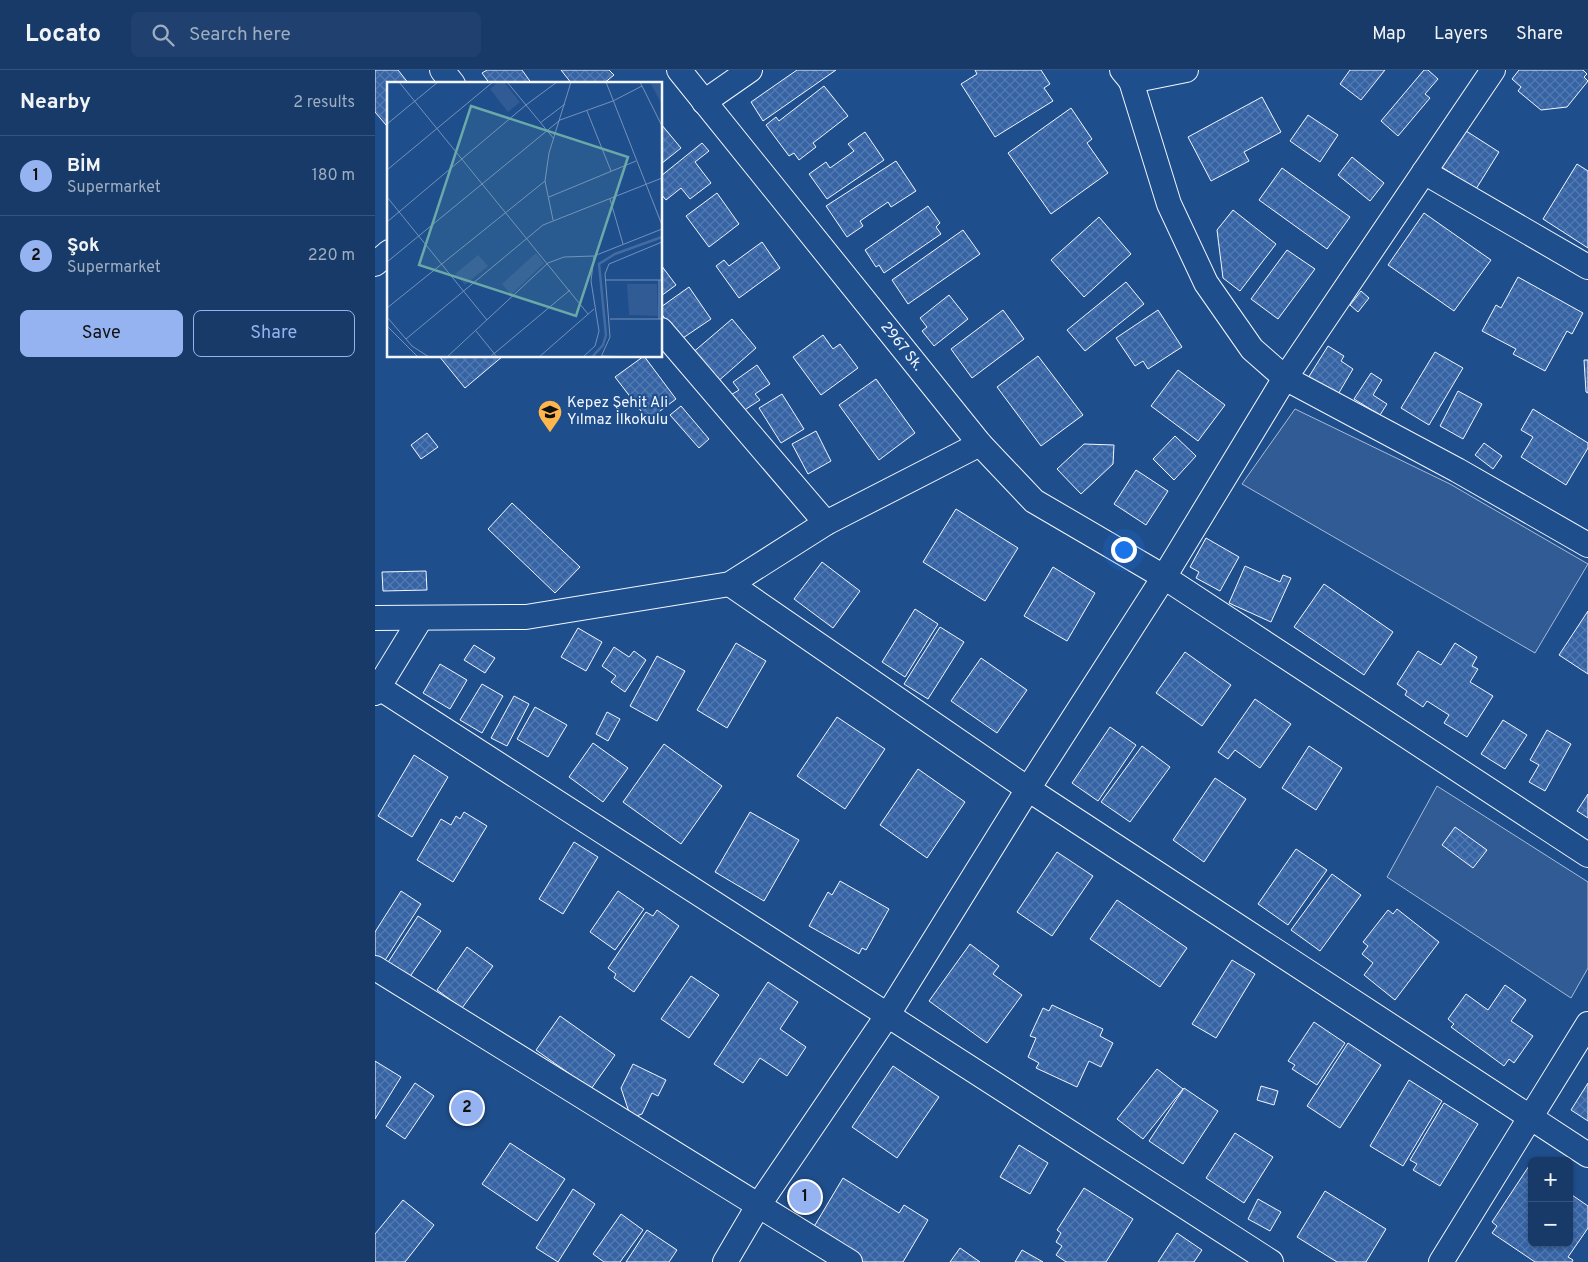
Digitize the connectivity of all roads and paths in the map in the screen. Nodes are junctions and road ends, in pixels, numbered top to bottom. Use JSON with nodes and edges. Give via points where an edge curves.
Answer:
{"nodes":[{"id":1,"x":441,"y":70,"type":"edge"},
{"id":2,"x":679,"y":70,"type":"edge"},
{"id":3,"x":750,"y":70,"type":"edge"},
{"id":4,"x":1186,"y":70,"type":"edge"},
{"id":5,"x":1493,"y":70,"type":"edge"},
{"id":6,"x":1126,"y":75,"type":"edge"},
{"id":7,"x":451,"y":82,"type":"edge"},
{"id":8,"x":704,"y":102,"type":"junction"},
{"id":9,"x":1424,"y":172,"type":"junction"},
{"id":10,"x":387,"y":254,"type":"edge"},
{"id":11,"x":375,"y":264,"type":"edge"},
{"id":12,"x":1588,"y":267,"type":"edge"},
{"id":13,"x":663,"y":332,"type":"edge"},
{"id":14,"x":1285,"y":378,"type":"junction"},
{"id":15,"x":980,"y":444,"type":"junction"},
{"id":16,"x":826,"y":523,"type":"junction"},
{"id":17,"x":1588,"y":545,"type":"edge"},
{"id":18,"x":1164,"y":577,"type":"junction"},
{"id":19,"x":730,"y":584,"type":"junction"},
{"id":20,"x":375,"y":618,"type":"edge"},
{"id":21,"x":421,"y":618,"type":"junction"},
{"id":22,"x":376,"y":688,"type":"edge"},
{"id":23,"x":1028,"y":789,"type":"junction"},
{"id":24,"x":1588,"y":855,"type":"edge"},
{"id":25,"x":375,"y":968,"type":"edge"},
{"id":26,"x":887,"y":1016,"type":"junction"},
{"id":27,"x":1588,"y":1024,"type":"edge"},
{"id":28,"x":1531,"y":1118,"type":"junction"},
{"id":29,"x":1588,"y":1155,"type":"edge"},
{"id":30,"x":759,"y":1206,"type":"junction"},
{"id":31,"x":725,"y":1262,"type":"edge"},
{"id":32,"x":849,"y":1262,"type":"edge"},
{"id":33,"x":1271,"y":1262,"type":"edge"},
{"id":34,"x":1441,"y":1262,"type":"edge"}],
"edges":[{"from":1,"to":7,"type":"street"},
{"from":2,"to":8,"type":"street","name":"2967 Sk."},
{"from":3,"to":8,"type":"street"},
{"from":4,"to":6,"type":"street"},
{"from":5,"to":9,"type":"street"},
{"from":6,"to":14,"type":"street","via":[[1169,204],[1206,283],[1252,349]]},
{"from":8,"to":15,"type":"street","name":"2967 Sk."},
{"from":9,"to":12,"type":"street"},
{"from":9,"to":14,"type":"street"},
{"from":10,"to":11,"type":"street"},
{"from":13,"to":16,"type":"street"},
{"from":14,"to":17,"type":"street"},
{"from":14,"to":18,"type":"street"},
{"from":15,"to":16,"type":"street"},
{"from":15,"to":18,"type":"street","name":"2967 Sk.","via":[[1035,501]]},
{"from":16,"to":19,"type":"street"},
{"from":18,"to":23,"type":"street"},
{"from":18,"to":24,"type":"street","name":"2967 Sk."},
{"from":19,"to":21,"type":"street","via":[[526,617]]},
{"from":19,"to":23,"type":"street"},
{"from":20,"to":21,"type":"street"},
{"from":21,"to":22,"type":"street"},
{"from":22,"to":26,"type":"street"},
{"from":23,"to":26,"type":"street"},
{"from":23,"to":28,"type":"street"},
{"from":25,"to":30,"type":"street"},
{"from":26,"to":30,"type":"street"},
{"from":26,"to":33,"type":"street"},
{"from":27,"to":28,"type":"street"},
{"from":28,"to":29,"type":"street"},
{"from":28,"to":34,"type":"street"},
{"from":30,"to":31,"type":"street"},
{"from":30,"to":32,"type":"street"}]}
